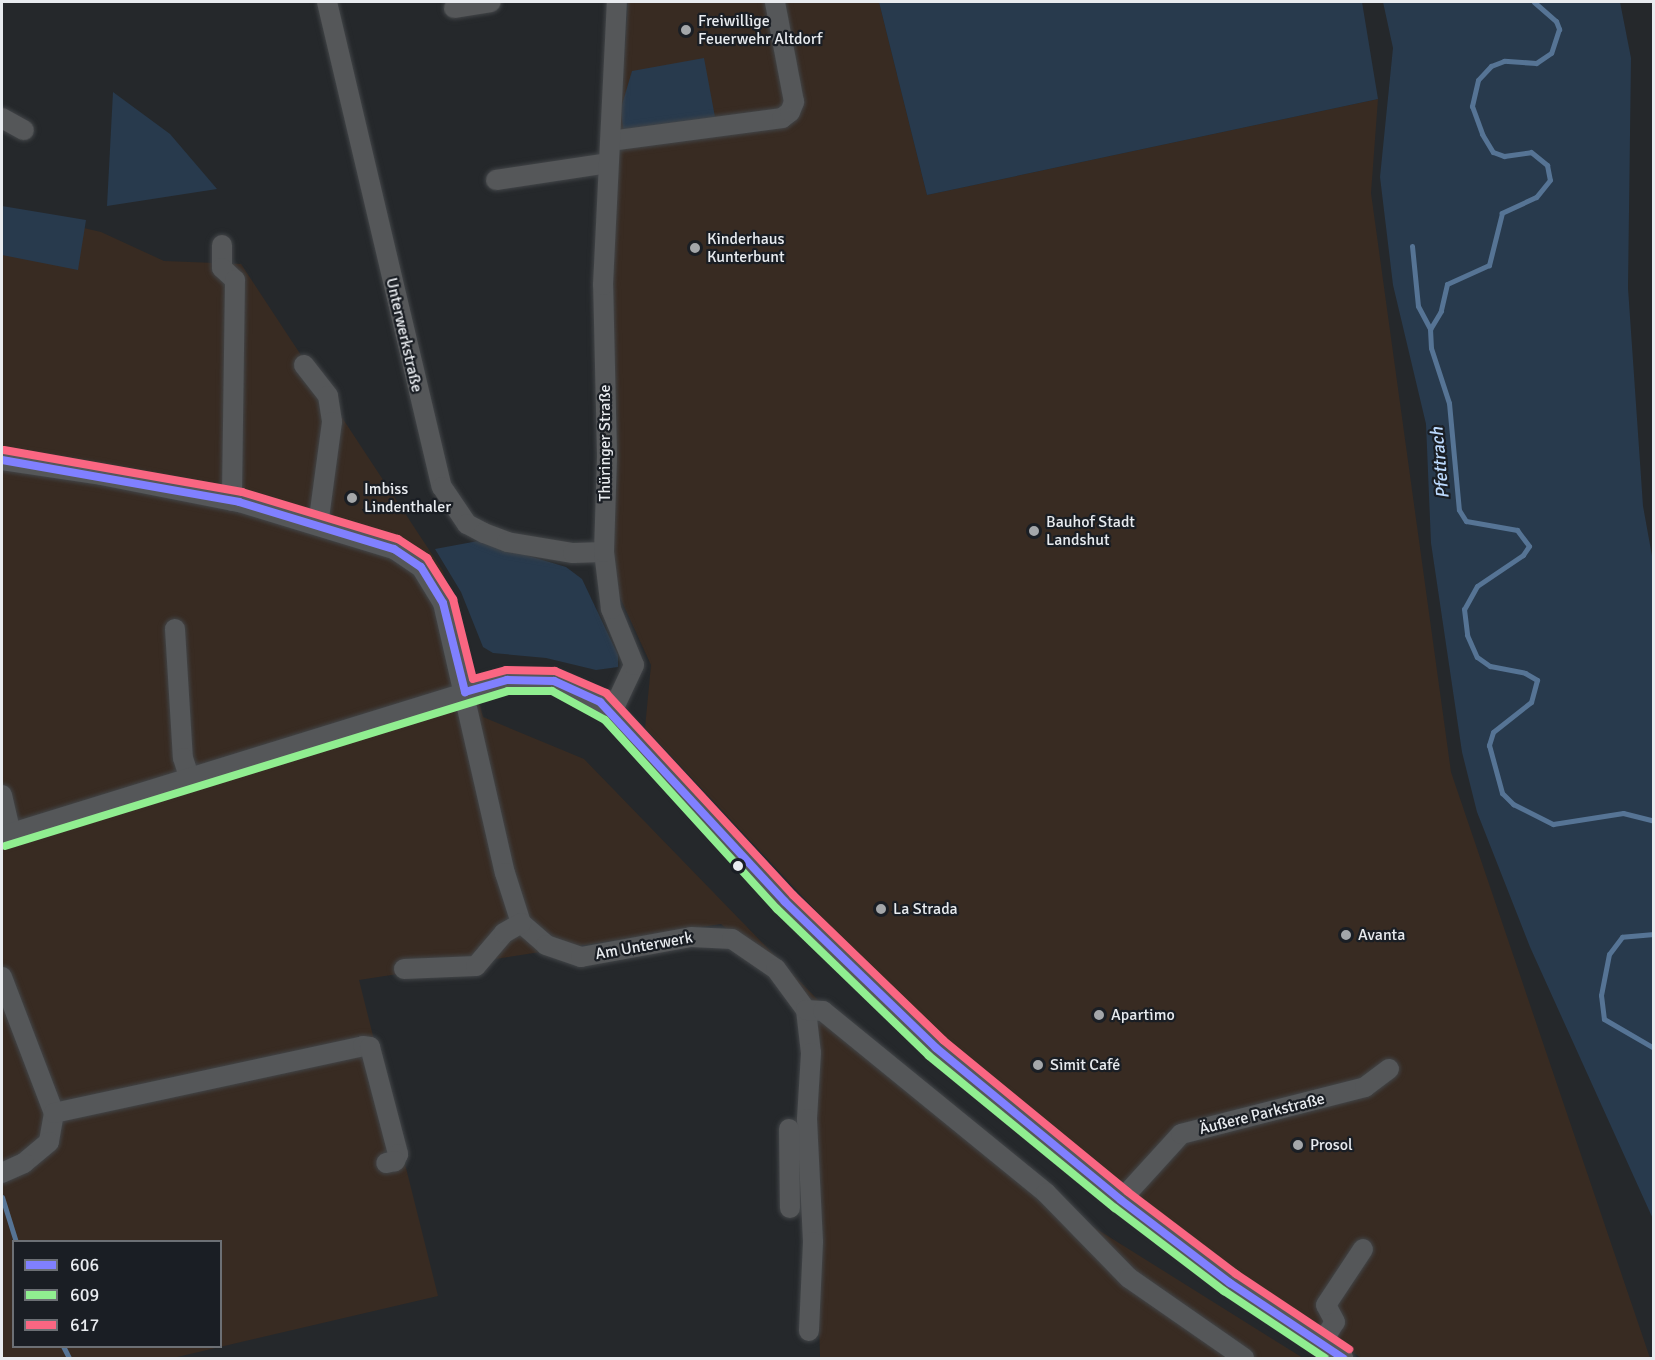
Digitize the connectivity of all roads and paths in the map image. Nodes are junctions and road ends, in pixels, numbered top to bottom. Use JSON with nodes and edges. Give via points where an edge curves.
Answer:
{"nodes":[{"id":1,"x":327,"y":2,"type":"edge"},
{"id":2,"x":491,"y":2,"type":"edge"},
{"id":3,"x":617,"y":2,"type":"edge"},
{"id":4,"x":775,"y":2,"type":"edge"},
{"id":5,"x":454,"y":8,"type":"dead end"},
{"id":6,"x":2,"y":118,"type":"edge"},
{"id":7,"x":24,"y":130,"type":"dead end"},
{"id":8,"x":610,"y":141,"type":"junction"},
{"id":9,"x":608,"y":163,"type":"junction"},
{"id":10,"x":496,"y":180,"type":"dead end"},
{"id":11,"x":222,"y":245,"type":"dead end"},
{"id":12,"x":304,"y":365,"type":"dead end"},
{"id":13,"x":2,"y":460,"type":"edge"},
{"id":14,"x":232,"y":501,"type":"junction"},
{"id":15,"x":318,"y":525,"type":"junction"},
{"id":16,"x":604,"y":552,"type":"junction"},
{"id":17,"x":175,"y":629,"type":"dead end"},
{"id":18,"x":465,"y":692,"type":"junction"},
{"id":19,"x":612,"y":712,"type":"junction"},
{"id":20,"x":189,"y":776,"type":"junction"},
{"id":21,"x":2,"y":795,"type":"edge"},
{"id":22,"x":6,"y":834,"type":"edge"},
{"id":23,"x":521,"y":923,"type":"junction"},
{"id":24,"x":404,"y":969,"type":"dead end"},
{"id":25,"x":2,"y":977,"type":"edge"},
{"id":26,"x":806,"y":1010,"type":"junction"},
{"id":27,"x":1389,"y":1068,"type":"dead end"},
{"id":28,"x":54,"y":1113,"type":"junction"},
{"id":29,"x":789,"y":1129,"type":"dead end"},
{"id":30,"x":386,"y":1163,"type":"dead end"},
{"id":31,"x":4,"y":1172,"type":"edge"},
{"id":32,"x":1121,"y":1200,"type":"junction"},
{"id":33,"x":812,"y":1207,"type":"junction"},
{"id":34,"x":1363,"y":1249,"type":"dead end"},
{"id":35,"x":809,"y":1331,"type":"dead end"},
{"id":36,"x":1321,"y":1344,"type":"junction"},
{"id":37,"x":1244,"y":1359,"type":"edge"},
{"id":38,"x":1343,"y":1359,"type":"edge"}],
"edges":[{"from":1,"to":16,"type":"street","name":"Unterwerkstraße","via":[[442,487],[467,524],[492,536],[573,553]]},
{"from":2,"to":5,"type":"street"},
{"from":3,"to":8,"type":"street","name":"Thüringer Straße"},
{"from":4,"to":8,"type":"street","via":[[794,102],[790,112],[782,118]]},
{"from":6,"to":7,"type":"street"},
{"from":8,"to":9,"type":"street","name":"Thüringer Straße"},
{"from":9,"to":10,"type":"street"},
{"from":9,"to":16,"type":"street","name":"Thüringer Straße","via":[[603,285],[607,455]]},
{"from":11,"to":14,"type":"street","via":[[222,268],[235,280]]},
{"from":12,"to":15,"type":"street","via":[[328,396],[332,422]]},
{"from":13,"to":14,"type":"street","via":[[101,474]]},
{"from":14,"to":15,"type":"street"},
{"from":15,"to":18,"type":"street","via":[[394,549],[422,567],[443,603]]},
{"from":16,"to":19,"type":"street","name":"Thüringer Straße","via":[[611,609],[634,665]]},
{"from":17,"to":20,"type":"street","via":[[183,758]]},
{"from":18,"to":19,"type":"street","via":[[507,680],[554,681]]},
{"from":18,"to":20,"type":"street"},
{"from":18,"to":23,"type":"street","via":[[505,873]]},
{"from":19,"to":32,"type":"street","via":[[785,902],[901,1015]]},
{"from":20,"to":22,"type":"street"},
{"from":21,"to":22,"type":"street"},
{"from":23,"to":24,"type":"street","via":[[504,933],[476,966]]},
{"from":23,"to":26,"type":"street","name":"Am Unterwerk","via":[[546,945],[581,957],[691,937],[732,939],[776,969]]},
{"from":25,"to":28,"type":"street"},
{"from":26,"to":33,"type":"street","name":"Am Unterwerk","via":[[811,1053],[807,1119]]},
{"from":26,"to":37,"type":"street","via":[[823,1011],[1046,1193],[1129,1278]]},
{"from":27,"to":32,"type":"street","name":"Äußere Parkstraße","via":[[1365,1087],[1181,1134]]},
{"from":28,"to":30,"type":"street","via":[[370,1047],[398,1154],[395,1161]]},
{"from":28,"to":31,"type":"street","via":[[49,1142],[24,1163]]},
{"from":29,"to":33,"type":"street","via":[[783,1209]]},
{"from":32,"to":36,"type":"street","via":[[1230,1283]]},
{"from":33,"to":35,"type":"street","name":"Am Unterwerk"},
{"from":34,"to":36,"type":"street","via":[[1326,1305],[1335,1322]]},
{"from":36,"to":38,"type":"street"}]}
